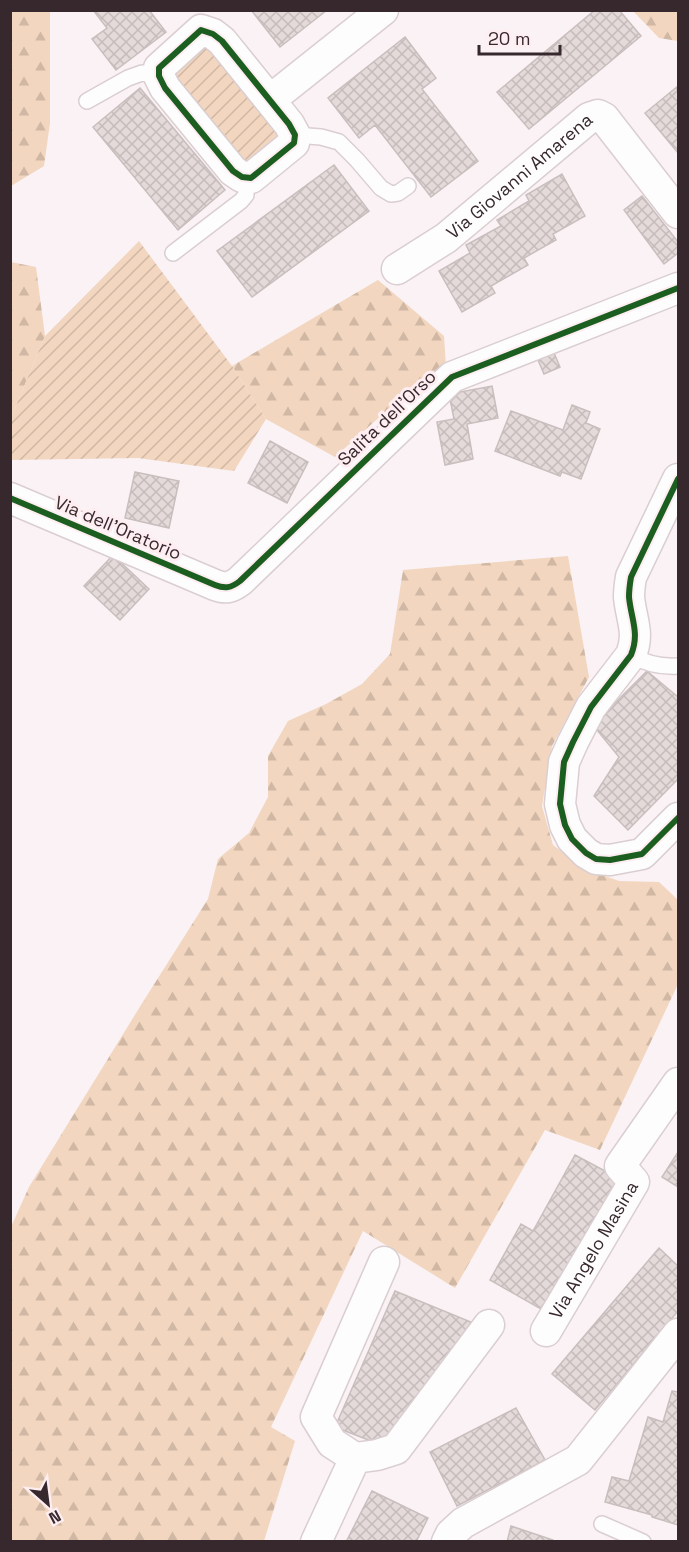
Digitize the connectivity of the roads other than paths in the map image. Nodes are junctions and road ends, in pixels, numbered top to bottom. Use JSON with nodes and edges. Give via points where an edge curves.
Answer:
{"nodes":[{"id":1,"x":383,"y":10,"type":"edge"},
{"id":2,"x":159,"y":76,"type":"junction"},
{"id":3,"x":270,"y":100,"type":"junction"},
{"id":4,"x":87,"y":101,"type":"dead end"},
{"id":5,"x":296,"y":135,"type":"junction"},
{"id":6,"x":246,"y":178,"type":"junction"},
{"id":7,"x":408,"y":186,"type":"dead end"},
{"id":8,"x":678,"y":213,"type":"edge"},
{"id":9,"x":173,"y":253,"type":"dead end"},
{"id":10,"x":397,"y":269,"type":"dead end"},
{"id":11,"x":678,"y":288,"type":"edge"},
{"id":12,"x":678,"y":479,"type":"edge"},
{"id":13,"x":10,"y":498,"type":"edge"},
{"id":14,"x":214,"y":585,"type":"joint"},
{"id":15,"x":630,"y":655,"type":"junction"},
{"id":16,"x":678,"y":666,"type":"edge"},
{"id":17,"x":678,"y":818,"type":"edge"},
{"id":18,"x":678,"y":1083,"type":"edge"},
{"id":19,"x":384,"y":1262,"type":"dead end"},
{"id":20,"x":489,"y":1325,"type":"dead end"},
{"id":21,"x":546,"y":1331,"type":"dead end"},
{"id":22,"x":678,"y":1334,"type":"edge"},
{"id":23,"x":355,"y":1458,"type":"junction"},
{"id":24,"x":602,"y":1524,"type":"dead end"},
{"id":25,"x":316,"y":1542,"type":"edge"},
{"id":26,"x":447,"y":1542,"type":"edge"},
{"id":27,"x":644,"y":1542,"type":"edge"}],
"edges":[{"from":1,"to":3,"type":"street"},
{"from":2,"to":3,"type":"street","via":[[159,68],[201,30],[222,41]]},
{"from":2,"to":4,"type":"lane","via":[[135,76]]},
{"from":2,"to":6,"type":"street","via":[[233,171]]},
{"from":3,"to":5,"type":"street"},
{"from":5,"to":6,"type":"street","via":[[294,143]]},
{"from":5,"to":7,"type":"lane","via":[[339,142],[391,194]]},
{"from":6,"to":9,"type":"lane","via":[[242,201]]},
{"from":8,"to":10,"type":"street","name":"Via Giovanni Amarena","via":[[598,115],[589,118],[446,238]]},
{"from":11,"to":14,"type":"street","name":"Salita dell'Orso","via":[[452,377],[240,581],[230,588]]},
{"from":12,"to":15,"type":"street","via":[[632,577],[629,595],[636,631]]},
{"from":13,"to":14,"type":"street","name":"Via dell'Oratorio"},
{"from":15,"to":16,"type":"lane","via":[[650,664]]},
{"from":15,"to":17,"type":"street","via":[[591,707],[564,762],[560,804],[565,825],[586,853],[610,860],[642,854]]},
{"from":18,"to":21,"type":"street","name":"Via Angelo Masina","via":[[620,1166],[634,1182]]},
{"from":19,"to":23,"type":"street","via":[[316,1417],[332,1443]]},
{"from":20,"to":23,"type":"street","via":[[396,1449]]},
{"from":22,"to":26,"type":"street","via":[[578,1460],[463,1523]]},
{"from":23,"to":25,"type":"street"},
{"from":24,"to":27,"type":"lane"}]}
